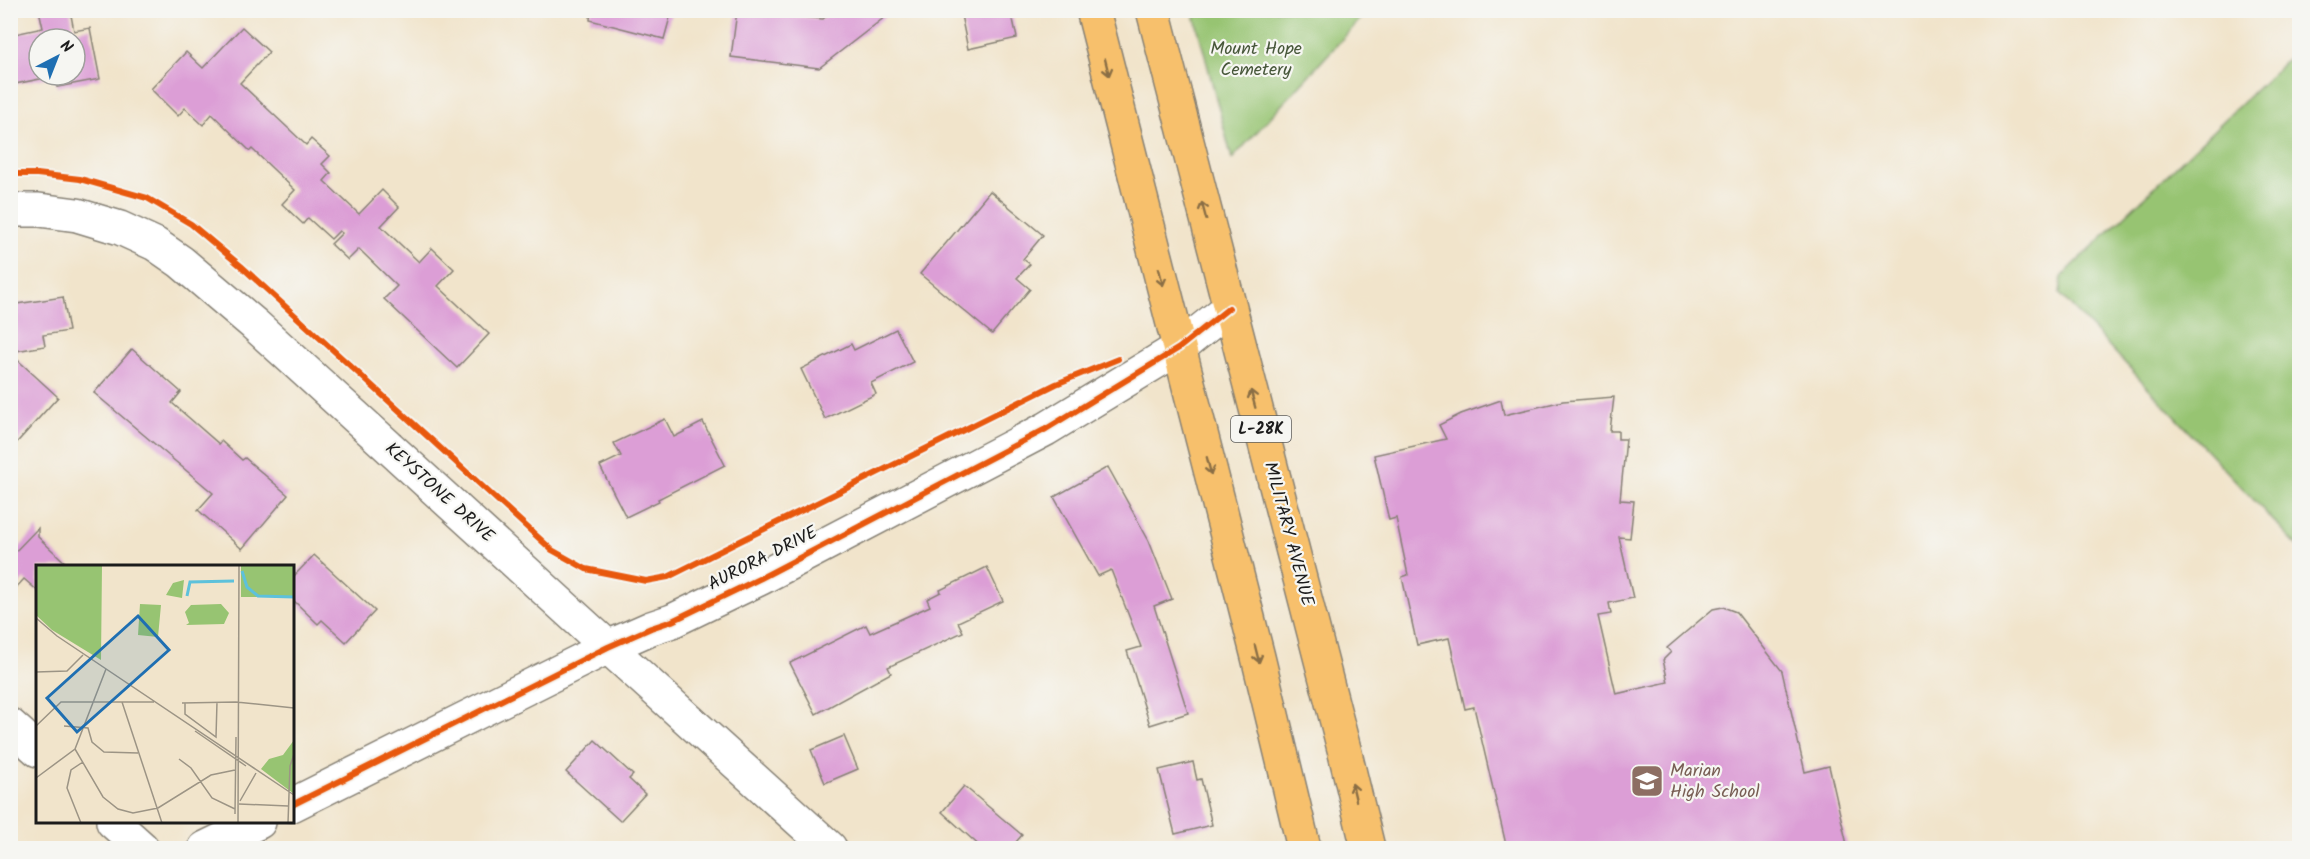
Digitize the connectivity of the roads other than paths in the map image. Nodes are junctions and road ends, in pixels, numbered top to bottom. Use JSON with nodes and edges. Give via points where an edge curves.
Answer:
{"nodes":[{"id":1,"x":1093,"y":10,"type":"edge"},
{"id":2,"x":1153,"y":10,"type":"edge"},
{"id":3,"x":10,"y":210,"type":"edge"},
{"id":4,"x":1229,"y":308,"type":"junction"},
{"id":5,"x":1179,"y":348,"type":"junction"},
{"id":6,"x":608,"y":647,"type":"junction"},
{"id":7,"x":10,"y":725,"type":"edge"},
{"id":8,"x":36,"y":748,"type":"edge"},
{"id":9,"x":294,"y":804,"type":"edge"},
{"id":10,"x":114,"y":823,"type":"edge"},
{"id":11,"x":257,"y":823,"type":"edge"},
{"id":12,"x":142,"y":849,"type":"edge"},
{"id":13,"x":205,"y":849,"type":"edge"},
{"id":14,"x":830,"y":849,"type":"edge"},
{"id":15,"x":1304,"y":849,"type":"edge"},
{"id":16,"x":1368,"y":849,"type":"edge"}],
"edges":[{"from":1,"to":5,"type":"main road","one_way":true},
{"from":4,"to":2,"type":"main road","name":"MILITARY AVENUE","number":"L-28K","one_way":true},
{"from":3,"to":6,"type":"street","name":"KEYSTONE DRIVE","via":[[77,215],[120,228],[155,244],[181,262]]},
{"from":4,"to":5,"type":"street","name":"AURORA DRIVE"},
{"from":16,"to":4,"type":"main road","name":"MILITARY AVENUE","number":"L-28K","one_way":true},
{"from":5,"to":6,"type":"street","name":"AURORA DRIVE","via":[[1046,429],[751,582]]},
{"from":5,"to":15,"type":"main road","one_way":true},
{"from":6,"to":9,"type":"street","name":"AURORA DRIVE"},
{"from":6,"to":14,"type":"street","name":"KEYSTONE DRIVE"},
{"from":7,"to":8,"type":"street"},
{"from":10,"to":12,"type":"street"},
{"from":11,"to":13,"type":"street"}]}
